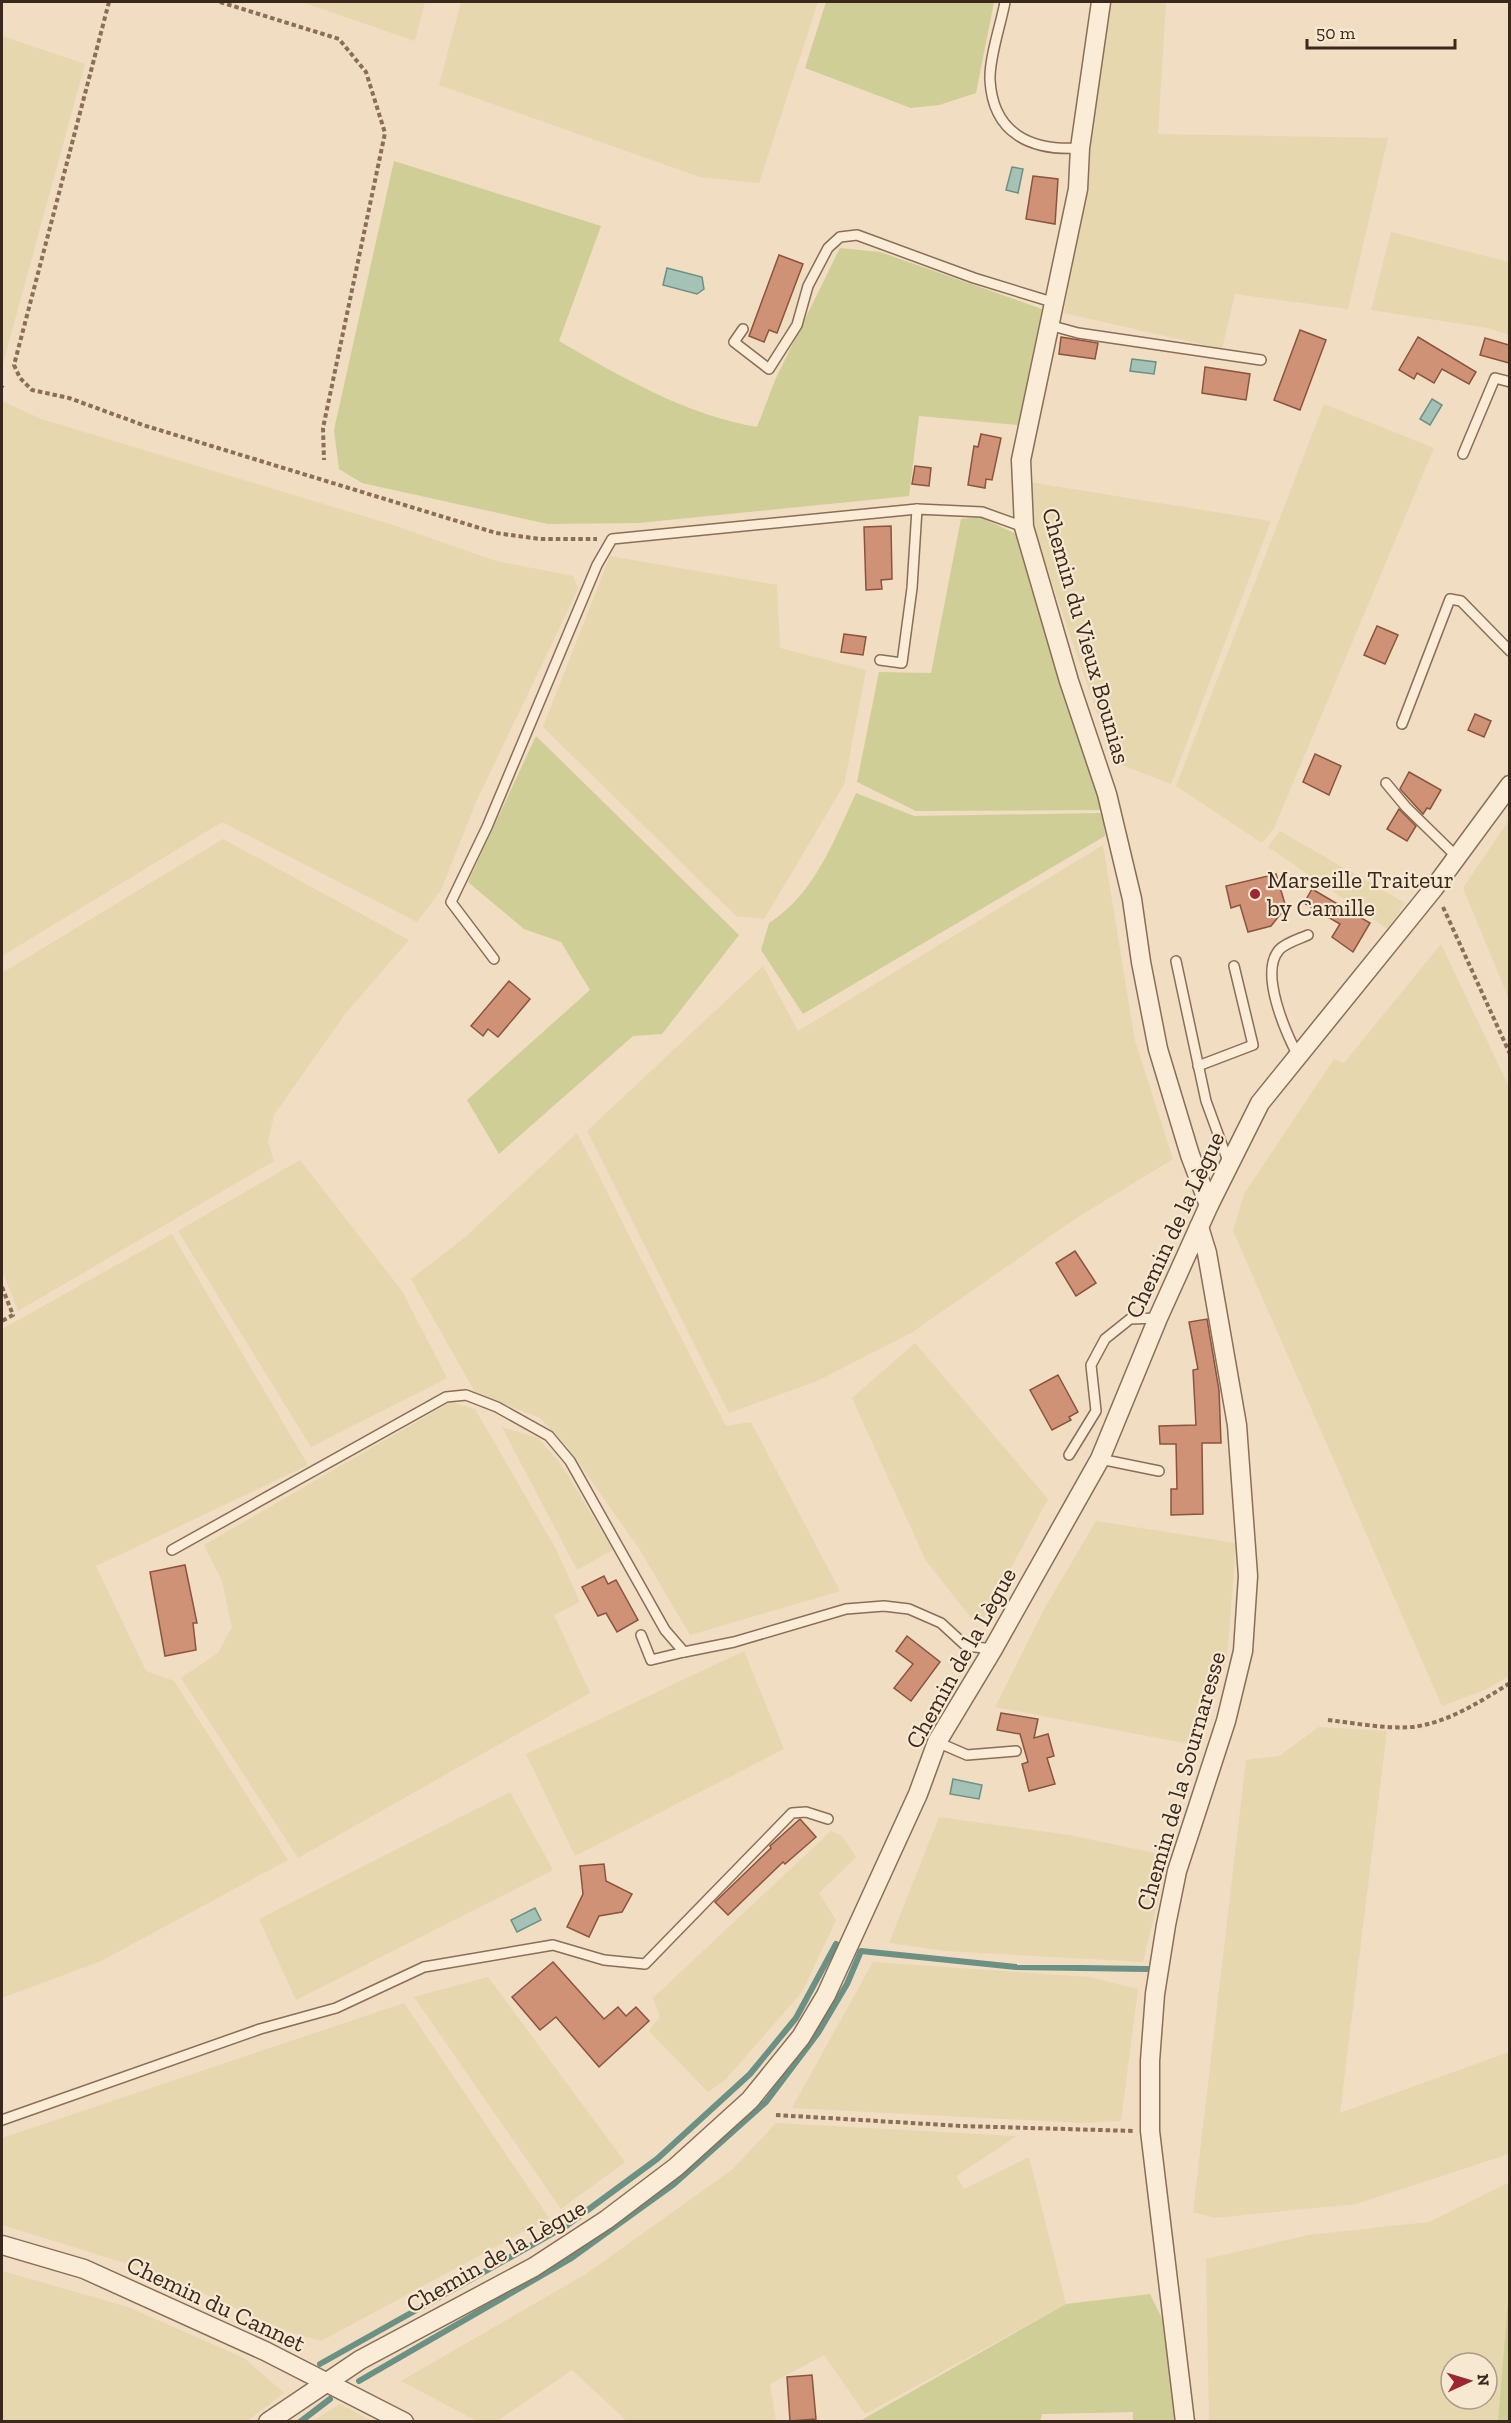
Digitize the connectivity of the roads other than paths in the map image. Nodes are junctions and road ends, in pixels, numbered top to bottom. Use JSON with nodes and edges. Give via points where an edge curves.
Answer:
{"nodes":[{"id":1,"x":1005,"y":2,"type":"edge"},
{"id":2,"x":1101,"y":2,"type":"edge"},
{"id":3,"x":1080,"y":148,"type":"junction"},
{"id":4,"x":1052,"y":302,"type":"junction"},
{"id":5,"x":1049,"y":325,"type":"junction"},
{"id":6,"x":743,"y":329,"type":"dead end"},
{"id":7,"x":1260,"y":360,"type":"dead end"},
{"id":8,"x":1509,"y":382,"type":"edge"},
{"id":9,"x":1463,"y":453,"type":"dead end"},
{"id":10,"x":917,"y":508,"type":"junction"},
{"id":11,"x":1024,"y":527,"type":"junction"},
{"id":12,"x":1509,"y":651,"type":"edge"},
{"id":13,"x":880,"y":660,"type":"dead end"},
{"id":14,"x":1402,"y":724,"type":"dead end"},
{"id":15,"x":1386,"y":783,"type":"dead end"},
{"id":16,"x":1509,"y":785,"type":"edge"},
{"id":17,"x":1457,"y":857,"type":"junction"},
{"id":18,"x":1308,"y":935,"type":"dead end"},
{"id":19,"x":495,"y":959,"type":"dead end"},
{"id":20,"x":1176,"y":961,"type":"dead end"},
{"id":21,"x":1234,"y":966,"type":"dead end"},
{"id":22,"x":1298,"y":1056,"type":"junction"},
{"id":23,"x":1198,"y":1066,"type":"junction"},
{"id":24,"x":1229,"y":1164,"type":"junction"},
{"id":25,"x":1209,"y":1205,"type":"junction"},
{"id":26,"x":1199,"y":1227,"type":"junction"},
{"id":27,"x":1158,"y":1318,"type":"junction"},
{"id":28,"x":1069,"y":1455,"type":"dead end"},
{"id":29,"x":1100,"y":1459,"type":"junction"},
{"id":30,"x":1160,"y":1471,"type":"dead end"},
{"id":31,"x":172,"y":1550,"type":"dead end"},
{"id":32,"x":640,"y":1635,"type":"dead end"},
{"id":33,"x":993,"y":1649,"type":"junction"},
{"id":34,"x":684,"y":1652,"type":"junction"},
{"id":35,"x":937,"y":1742,"type":"junction"},
{"id":36,"x":1016,"y":1751,"type":"dead end"},
{"id":37,"x":828,"y":1819,"type":"dead end"},
{"id":38,"x":2,"y":2120,"type":"edge"},
{"id":39,"x":2,"y":2245,"type":"edge"},
{"id":40,"x":323,"y":2382,"type":"junction"},
{"id":41,"x":268,"y":2421,"type":"edge"},
{"id":42,"x":404,"y":2421,"type":"edge"},
{"id":43,"x":1185,"y":2421,"type":"edge"}],
"edges":[{"from":1,"to":3,"type":"lane","via":[[990,78],[996,113],[1020,139],[1054,150]]},
{"from":2,"to":3,"type":"street","name":"Chemin du Vieux Bounias"},
{"from":3,"to":4,"type":"street","name":"Chemin du Vieux Bounias","via":[[1078,189]]},
{"from":4,"to":5,"type":"street","name":"Chemin du Vieux Bounias"},
{"from":4,"to":6,"type":"lane","via":[[857,235],[840,237],[828,248],[808,286],[798,325],[769,369],[734,342]]},
{"from":5,"to":7,"type":"lane","via":[[1078,333]]},
{"from":5,"to":11,"type":"street","name":"Chemin du Vieux Bounias","via":[[1021,460]]},
{"from":8,"to":9,"type":"lane","via":[[1495,378]]},
{"from":10,"to":11,"type":"lane","via":[[982,512]]},
{"from":10,"to":13,"type":"lane","via":[[902,663]]},
{"from":10,"to":19,"type":"lane","via":[[612,539],[597,565],[505,786],[451,902]]},
{"from":11,"to":25,"type":"street","name":"Chemin du Vieux Bounias","via":[[1110,804],[1132,899],[1158,1049]]},
{"from":12,"to":14,"type":"lane","via":[[1461,601],[1450,599]]},
{"from":15,"to":17,"type":"lane"},
{"from":16,"to":17,"type":"street","name":"Chemin de la Lègue"},
{"from":17,"to":22,"type":"street","name":"Chemin de la Lègue"},
{"from":18,"to":22,"type":"lane","via":[[1279,949],[1271,963],[1283,1026]]},
{"from":20,"to":23,"type":"lane"},
{"from":21,"to":23,"type":"lane","via":[[1253,1045]]},
{"from":22,"to":24,"type":"street","name":"Chemin de la Lègue","via":[[1260,1103]]},
{"from":23,"to":24,"type":"lane"},
{"from":24,"to":25,"type":"street","name":"Chemin de la Lègue"},
{"from":25,"to":26,"type":"street","name":"Chemin de la Lègue"},
{"from":26,"to":27,"type":"street","name":"Chemin de la Lègue"},
{"from":26,"to":43,"type":"street","name":"Chemin de la Sournaresse","via":[[1208,1253],[1237,1425],[1248,1576],[1243,1651],[1229,1711],[1177,1871],[1166,1925],[1150,2061],[1150,2132]]},
{"from":27,"to":28,"type":"lane","via":[[1130,1319],[1105,1339],[1091,1365],[1096,1411]]},
{"from":27,"to":29,"type":"street","name":"Chemin de la Lègue"},
{"from":29,"to":30,"type":"lane"},
{"from":29,"to":33,"type":"street","name":"Chemin de la Lègue"},
{"from":31,"to":34,"type":"lane","via":[[446,1397],[466,1395],[549,1436],[570,1461],[665,1630]]},
{"from":32,"to":34,"type":"lane","via":[[651,1660]]},
{"from":33,"to":34,"type":"lane","via":[[966,1646],[941,1623],[909,1609],[884,1606],[846,1609],[734,1642]]},
{"from":33,"to":35,"type":"street","name":"Chemin de la Lègue"},
{"from":35,"to":36,"type":"lane","via":[[967,1755]]},
{"from":35,"to":40,"type":"street","name":"Chemin de la Lègue","via":[[918,1794],[826,1995],[801,2037],[750,2100],[676,2167],[606,2220],[534,2267]]},
{"from":37,"to":38,"type":"lane","via":[[806,1812],[792,1813],[645,1964],[604,1960],[553,1945],[424,1967],[336,2008],[260,2029]]},
{"from":39,"to":40,"type":"street","name":"Chemin du Cannet","via":[[84,2269],[265,2351]]},
{"from":40,"to":41,"type":"street","name":"Chemin de la Lègue"},
{"from":40,"to":42,"type":"street","name":"Chemin du Cannet"}]}
